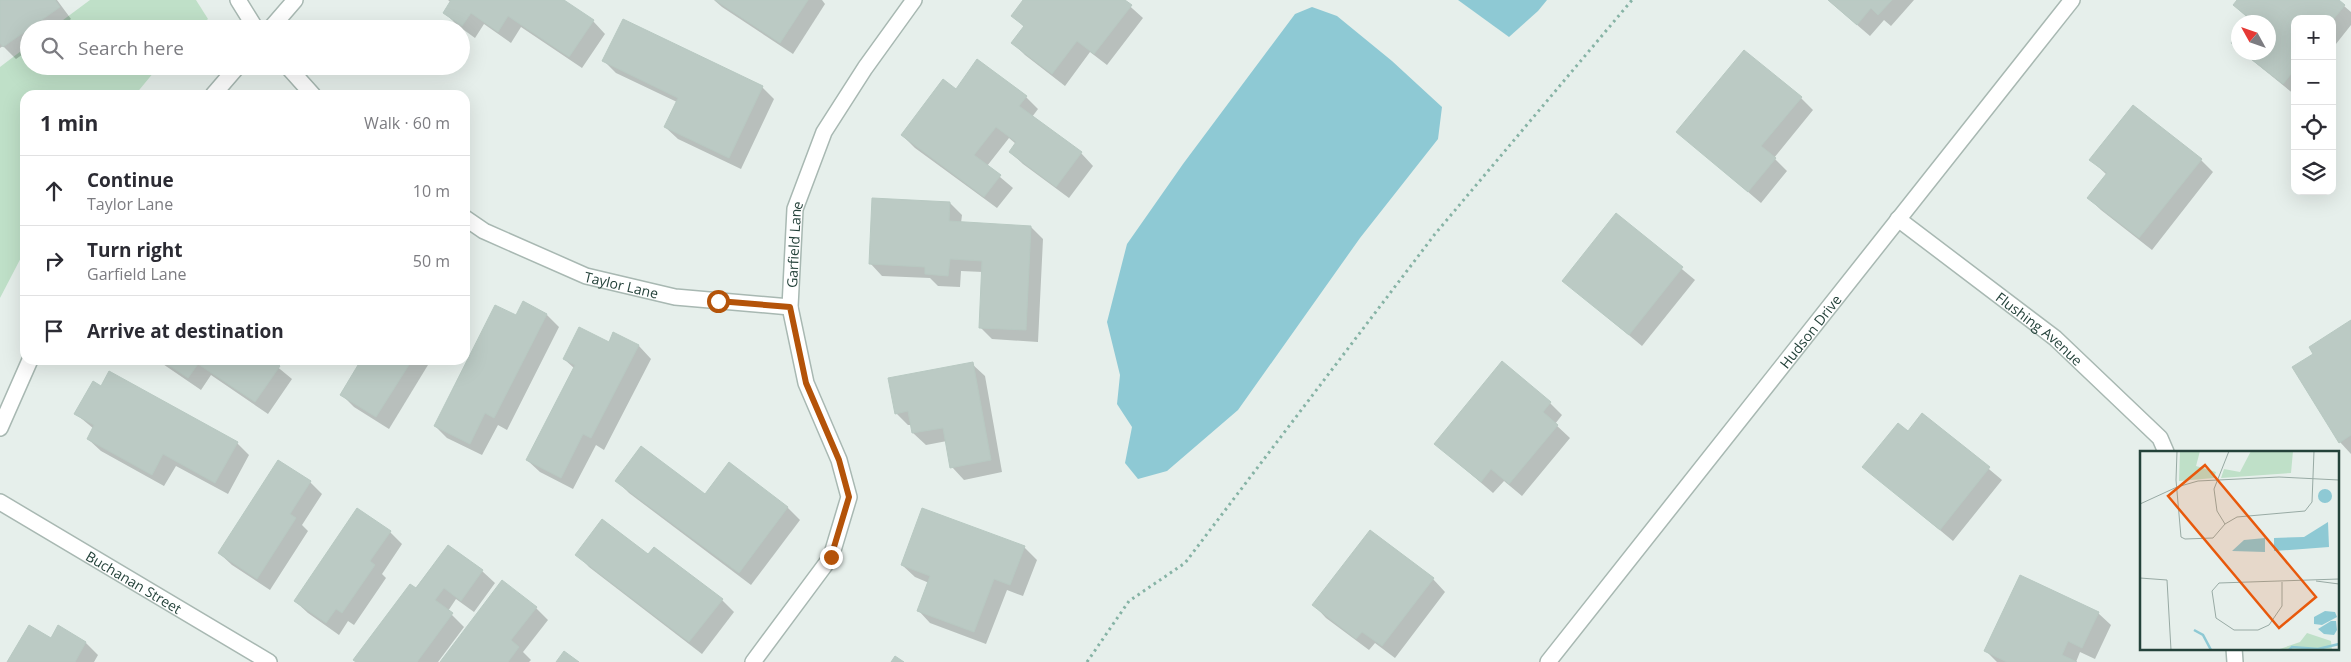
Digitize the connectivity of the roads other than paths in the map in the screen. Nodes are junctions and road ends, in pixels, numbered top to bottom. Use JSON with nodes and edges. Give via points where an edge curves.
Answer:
{"nodes":[{"id":1,"x":238,"y":0,"type":"edge"},
{"id":2,"x":295,"y":0,"type":"edge"},
{"id":3,"x":914,"y":0,"type":"edge"},
{"id":4,"x":2072,"y":0,"type":"edge"},
{"id":5,"x":250,"y":20,"type":"edge"},
{"id":6,"x":278,"y":20,"type":"edge"},
{"id":7,"x":230,"y":75,"type":"edge"},
{"id":8,"x":295,"y":75,"type":"edge"},
{"id":9,"x":217,"y":90,"type":"edge"},
{"id":10,"x":309,"y":90,"type":"edge"},
{"id":11,"x":1898,"y":219,"type":"junction"},
{"id":12,"x":470,"y":221,"type":"edge"},
{"id":13,"x":790,"y":307,"type":"junction"},
{"id":14,"x":28,"y":365,"type":"edge"},
{"id":15,"x":0,"y":428,"type":"edge"},
{"id":16,"x":2166,"y":451,"type":"edge"},
{"id":17,"x":0,"y":502,"type":"edge"},
{"id":18,"x":269,"y":662,"type":"edge"},
{"id":19,"x":753,"y":662,"type":"edge"},
{"id":20,"x":1548,"y":662,"type":"edge"}],
"edges":[{"from":1,"to":5,"type":"street"},
{"from":2,"to":6,"type":"street"},
{"from":3,"to":13,"type":"street","name":"Garfield Lane","via":[[824,132],[795,209]]},
{"from":4,"to":11,"type":"street","name":"Hudson Drive"},
{"from":7,"to":9,"type":"street"},
{"from":8,"to":10,"type":"street"},
{"from":11,"to":16,"type":"street","name":"Flushing Avenue","via":[[2055,338],[2160,438]]},
{"from":11,"to":20,"type":"street","name":"Hudson Drive"},
{"from":12,"to":13,"type":"street","name":"Taylor Lane","via":[[586,276],[675,297]]},
{"from":13,"to":19,"type":"street","name":"Garfield Lane","via":[[806,383],[839,460],[849,497],[831,557]]},
{"from":14,"to":15,"type":"street"},
{"from":17,"to":18,"type":"street","name":"Buchanan Street"}]}
